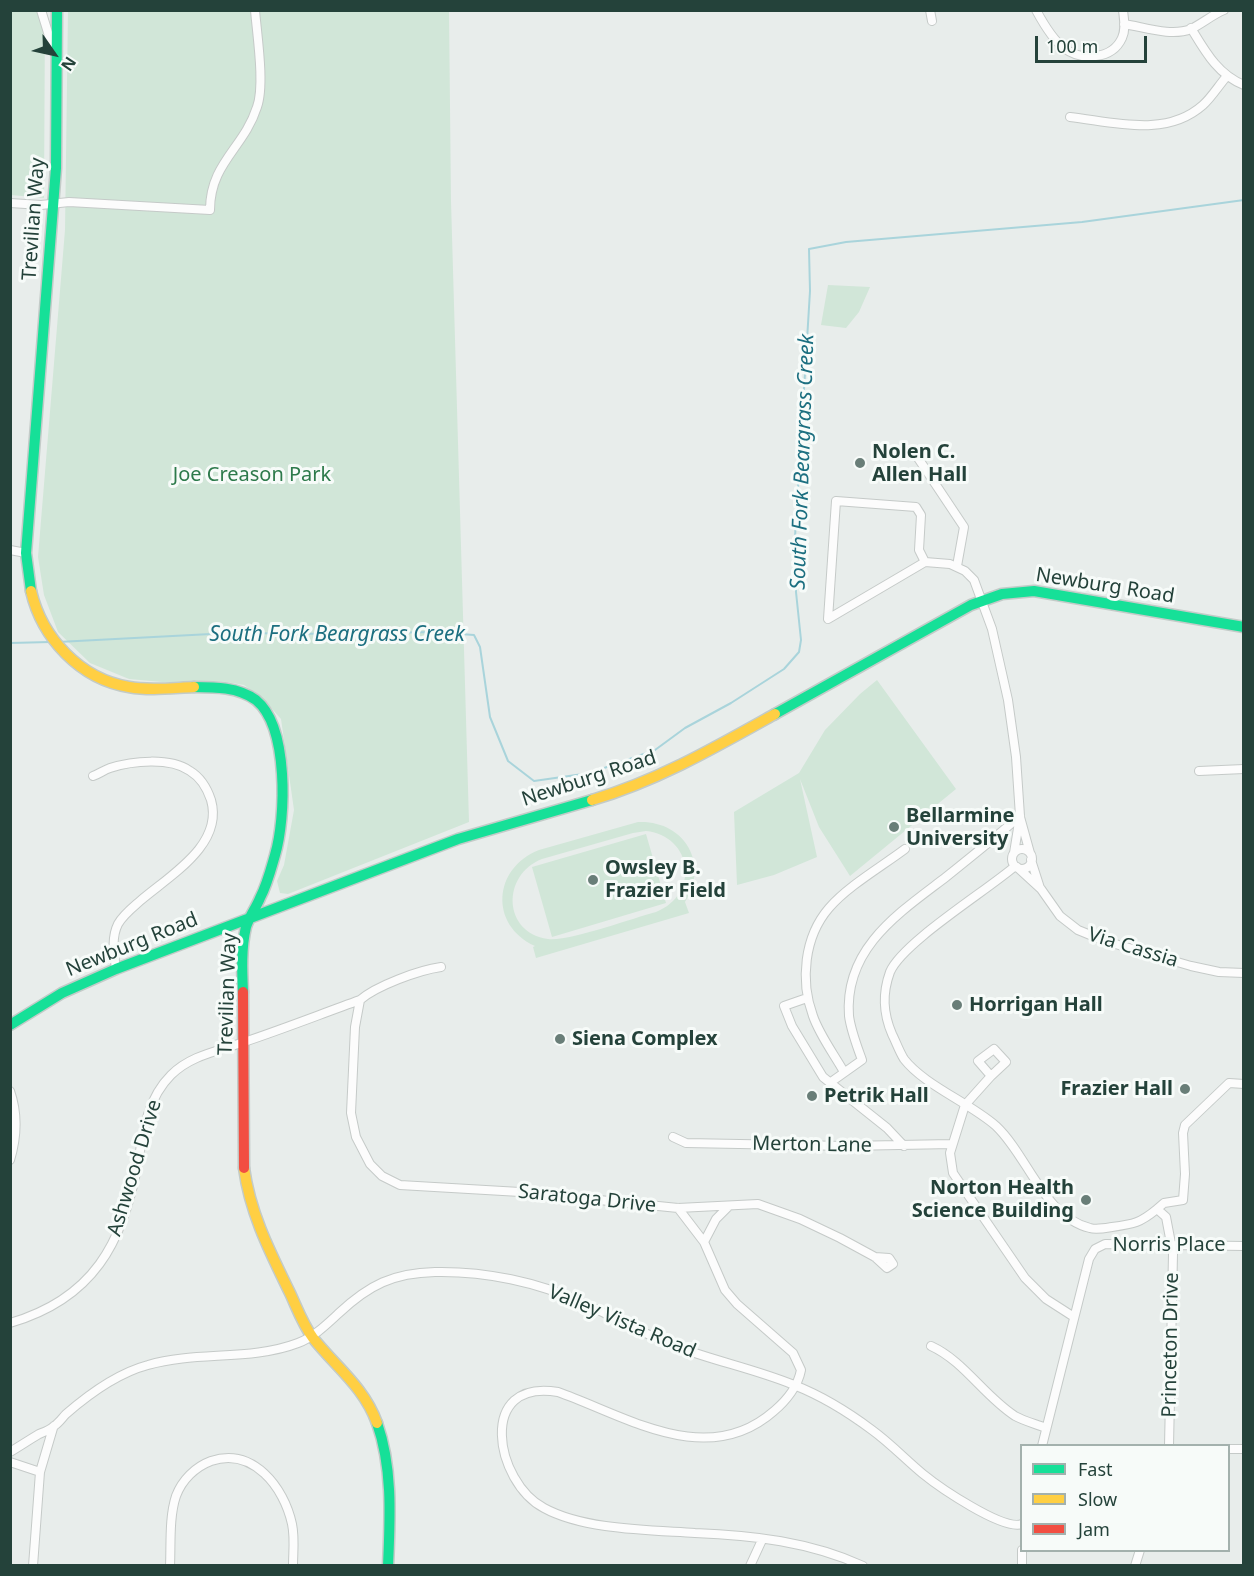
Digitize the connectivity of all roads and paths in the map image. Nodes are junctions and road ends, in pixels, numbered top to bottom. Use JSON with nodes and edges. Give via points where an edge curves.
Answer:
{"nodes":[{"id":1,"x":41,"y":10,"type":"edge"},
{"id":2,"x":57,"y":10,"type":"edge"},
{"id":3,"x":255,"y":10,"type":"edge"},
{"id":4,"x":930,"y":10,"type":"edge"},
{"id":5,"x":1036,"y":10,"type":"edge"},
{"id":6,"x":1123,"y":10,"type":"edge"},
{"id":7,"x":1224,"y":10,"type":"edge"},
{"id":8,"x":932,"y":21,"type":"dead end"},
{"id":9,"x":1124,"y":24,"type":"junction"},
{"id":10,"x":1191,"y":28,"type":"junction"},
{"id":11,"x":56,"y":61,"type":"junction"},
{"id":12,"x":1227,"y":76,"type":"junction"},
{"id":13,"x":1244,"y":85,"type":"edge"},
{"id":14,"x":1070,"y":117,"type":"dead end"},
{"id":15,"x":10,"y":203,"type":"edge"},
{"id":16,"x":53,"y":204,"type":"junction"},
{"id":17,"x":918,"y":458,"type":"dead end"},
{"id":18,"x":10,"y":550,"type":"edge"},
{"id":19,"x":26,"y":553,"type":"junction"},
{"id":20,"x":925,"y":562,"type":"junction"},
{"id":21,"x":957,"y":566,"type":"junction"},
{"id":22,"x":982,"y":600,"type":"junction"},
{"id":23,"x":1244,"y":627,"type":"edge"},
{"id":24,"x":1244,"y":769,"type":"edge"},
{"id":25,"x":1199,"y":771,"type":"dead end"},
{"id":26,"x":93,"y":776,"type":"dead end"},
{"id":27,"x":1020,"y":816,"type":"junction"},
{"id":28,"x":905,"y":849,"type":"dead end"},
{"id":29,"x":1014,"y":853,"type":"junction"},
{"id":30,"x":1031,"y":857,"type":"junction"},
{"id":31,"x":1016,"y":867,"type":"junction"},
{"id":32,"x":1041,"y":889,"type":"junction"},
{"id":33,"x":250,"y":918,"type":"junction"},
{"id":34,"x":441,"y":967,"type":"dead end"},
{"id":35,"x":116,"y":969,"type":"junction"},
{"id":36,"x":1244,"y":973,"type":"edge"},
{"id":37,"x":807,"y":998,"type":"junction"},
{"id":38,"x":360,"y":1000,"type":"junction"},
{"id":39,"x":10,"y":1025,"type":"edge"},
{"id":40,"x":243,"y":1043,"type":"junction"},
{"id":41,"x":844,"y":1072,"type":"junction"},
{"id":42,"x":991,"y":1076,"type":"dead end"},
{"id":43,"x":831,"y":1082,"type":"junction"},
{"id":44,"x":1244,"y":1084,"type":"edge"},
{"id":45,"x":10,"y":1092,"type":"edge"},
{"id":46,"x":965,"y":1104,"type":"junction"},
{"id":47,"x":673,"y":1137,"type":"dead end"},
{"id":48,"x":952,"y":1144,"type":"junction"},
{"id":49,"x":904,"y":1146,"type":"junction"},
{"id":50,"x":10,"y":1160,"type":"edge"},
{"id":51,"x":728,"y":1206,"type":"junction"},
{"id":52,"x":678,"y":1208,"type":"junction"},
{"id":53,"x":1157,"y":1209,"type":"junction"},
{"id":54,"x":704,"y":1242,"type":"junction"},
{"id":55,"x":1172,"y":1245,"type":"junction"},
{"id":56,"x":1244,"y":1246,"type":"edge"},
{"id":57,"x":875,"y":1257,"type":"dead end"},
{"id":58,"x":1074,"y":1317,"type":"junction"},
{"id":59,"x":10,"y":1323,"type":"edge"},
{"id":60,"x":311,"y":1336,"type":"junction"},
{"id":61,"x":931,"y":1346,"type":"dead end"},
{"id":62,"x":795,"y":1385,"type":"junction"},
{"id":63,"x":53,"y":1428,"type":"junction"},
{"id":64,"x":1046,"y":1428,"type":"junction"},
{"id":65,"x":1042,"y":1444,"type":"edge"},
{"id":66,"x":1169,"y":1444,"type":"edge"},
{"id":67,"x":10,"y":1452,"type":"edge"},
{"id":68,"x":10,"y":1462,"type":"edge"},
{"id":69,"x":40,"y":1472,"type":"junction"},
{"id":70,"x":1020,"y":1525,"type":"edge"},
{"id":71,"x":762,"y":1540,"type":"junction"},
{"id":72,"x":33,"y":1566,"type":"edge"},
{"id":73,"x":170,"y":1566,"type":"edge"},
{"id":74,"x":292,"y":1566,"type":"edge"},
{"id":75,"x":388,"y":1566,"type":"edge"},
{"id":76,"x":750,"y":1566,"type":"edge"},
{"id":77,"x":863,"y":1566,"type":"edge"}],
"edges":[{"from":1,"to":11,"type":"street","name":"Trevilian Way"},
{"from":2,"to":11,"type":"street","name":"Trevilian Way"},
{"from":3,"to":16,"type":"street","via":[[259,103],[247,130],[216,175],[210,210]]},
{"from":4,"to":8,"type":"street"},
{"from":5,"to":9,"type":"street","via":[[1059,44],[1080,56],[1098,56],[1113,49],[1121,40]]},
{"from":6,"to":9,"type":"street"},
{"from":7,"to":10,"type":"street"},
{"from":9,"to":10,"type":"street","via":[[1175,32]]},
{"from":10,"to":12,"type":"street"},
{"from":11,"to":16,"type":"street","name":"Trevilian Way"},
{"from":12,"to":13,"type":"street"},
{"from":12,"to":14,"type":"street","via":[[1204,104],[1186,117],[1164,125]]},
{"from":15,"to":16,"type":"street"},
{"from":16,"to":19,"type":"street","name":"Trevilian Way"},
{"from":17,"to":21,"type":"street","via":[[964,527]]},
{"from":18,"to":19,"type":"street"},
{"from":19,"to":33,"type":"street","name":"Trevilian Way","via":[[31,592],[40,618],[53,640],[90,673],[144,689],[232,689],[246,693],[262,706],[273,727],[279,757],[282,813],[277,848]]},
{"from":20,"to":20,"type":"street","via":[[886,585],[828,619],[836,501],[915,507],[921,515],[919,550]]},
{"from":20,"to":21,"type":"street"},
{"from":21,"to":22,"type":"street","via":[[974,580]]},
{"from":22,"to":23,"type":"street","name":"Newburg Road","via":[[1034,591]]},
{"from":22,"to":27,"type":"street","via":[[1008,700]]},
{"from":22,"to":33,"type":"street","name":"Newburg Road","via":[[647,781],[458,839]]},
{"from":24,"to":25,"type":"street"},
{"from":26,"to":35,"type":"street","via":[[118,766],[155,762],[178,765],[202,782],[213,809],[211,829],[201,848],[119,922],[114,937]]},
{"from":27,"to":29,"type":"street"},
{"from":27,"to":30,"type":"street","name":"Via Cassia"},
{"from":27,"to":41,"type":"street","via":[[895,915],[872,940],[862,955],[849,1002],[862,1060]]},
{"from":28,"to":37,"type":"street","via":[[840,897],[821,920],[809,947]]},
{"from":29,"to":30,"type":"street","via":[[1022,849]]},
{"from":29,"to":31,"type":"street"},
{"from":30,"to":31,"type":"street","via":[[1027,867]]},
{"from":30,"to":32,"type":"street","name":"Via Cassia"},
{"from":31,"to":32,"type":"street","name":"Via Cassia"},
{"from":31,"to":46,"type":"street","via":[[917,941],[891,970],[886,985],[884,1010],[904,1058]]},
{"from":32,"to":36,"type":"street","name":"Via Cassia","via":[[1060,916],[1078,930],[1105,942],[1219,972]]},
{"from":33,"to":35,"type":"street","name":"Newburg Road"},
{"from":33,"to":40,"type":"street","name":"Trevilian Way","via":[[245,932]]},
{"from":34,"to":38,"type":"street","name":"Ashwood Drive","via":[[375,989]]},
{"from":35,"to":39,"type":"street","name":"Newburg Road","via":[[61,993]]},
{"from":37,"to":41,"type":"street","via":[[820,1032]]},
{"from":37,"to":43,"type":"street","via":[[784,1006],[792,1026]]},
{"from":38,"to":40,"type":"street","name":"Ashwood Drive"},
{"from":38,"to":52,"type":"street","name":"Saratoga Drive","via":[[355,1027],[353,1125],[365,1156],[388,1180],[417,1187]]},
{"from":40,"to":59,"type":"street","name":"Ashwood Drive","via":[[191,1060],[164,1083],[147,1115],[132,1189],[105,1257],[65,1299]]},
{"from":40,"to":60,"type":"street","name":"Trevilian Way","via":[[244,1165],[249,1201]]},
{"from":41,"to":43,"type":"street"},
{"from":42,"to":46,"type":"street"},
{"from":43,"to":49,"type":"street"},
{"from":44,"to":53,"type":"street","via":[[1229,1083],[1185,1125],[1183,1200],[1164,1203]]},
{"from":45,"to":50,"type":"street","via":[[16,1128]]},
{"from":46,"to":48,"type":"street"},
{"from":46,"to":53,"type":"street","via":[[1009,1140],[1041,1190],[1077,1223],[1091,1229],[1133,1225]]},
{"from":47,"to":49,"type":"street","name":"Merton Lane","via":[[686,1143]]},
{"from":48,"to":49,"type":"street","name":"Merton Lane"},
{"from":48,"to":58,"type":"street","via":[[953,1173],[1025,1278],[1046,1299]]},
{"from":51,"to":52,"type":"street"},
{"from":51,"to":54,"type":"street"},
{"from":51,"to":57,"type":"street","via":[[752,1203],[774,1208]]},
{"from":52,"to":54,"type":"street","name":"Saratoga Drive"},
{"from":53,"to":55,"type":"street","name":"Princeton Drive","via":[[1166,1217]]},
{"from":54,"to":62,"type":"street","name":"Saratoga Drive","via":[[724,1290],[793,1353],[801,1370]]},
{"from":55,"to":56,"type":"street","name":"Norris Place"},
{"from":55,"to":58,"type":"street","name":"Norris Place","via":[[1105,1244],[1095,1249]]},
{"from":55,"to":66,"type":"street","name":"Princeton Drive"},
{"from":58,"to":64,"type":"street"},
{"from":60,"to":62,"type":"street","name":"Valley Vista Road","via":[[380,1282],[421,1272],[456,1272],[544,1288],[665,1342]]},
{"from":60,"to":63,"type":"street","name":"Valley Vista Road","via":[[265,1351],[168,1360],[136,1368],[89,1396]]},
{"from":60,"to":75,"type":"street","name":"Trevilian Way","via":[[364,1393],[374,1414],[387,1471]]},
{"from":61,"to":64,"type":"street","via":[[1011,1412]]},
{"from":62,"to":70,"type":"street","name":"Valley Vista Road","via":[[853,1416],[965,1503],[1006,1525]]},
{"from":62,"to":71,"type":"street","via":[[761,1421],[712,1437],[655,1431],[549,1390],[520,1396],[503,1416],[503,1439],[514,1478],[545,1509],[612,1527]]},
{"from":63,"to":67,"type":"street","name":"Valley Vista Road"},
{"from":63,"to":69,"type":"street"},
{"from":64,"to":65,"type":"street"},
{"from":68,"to":69,"type":"street"},
{"from":69,"to":72,"type":"street"},
{"from":71,"to":76,"type":"street"},
{"from":71,"to":77,"type":"street","via":[[820,1549]]},
{"from":73,"to":74,"type":"street","via":[[173,1512],[182,1484],[197,1469],[225,1458],[258,1467],[277,1488],[292,1524]]}]}
